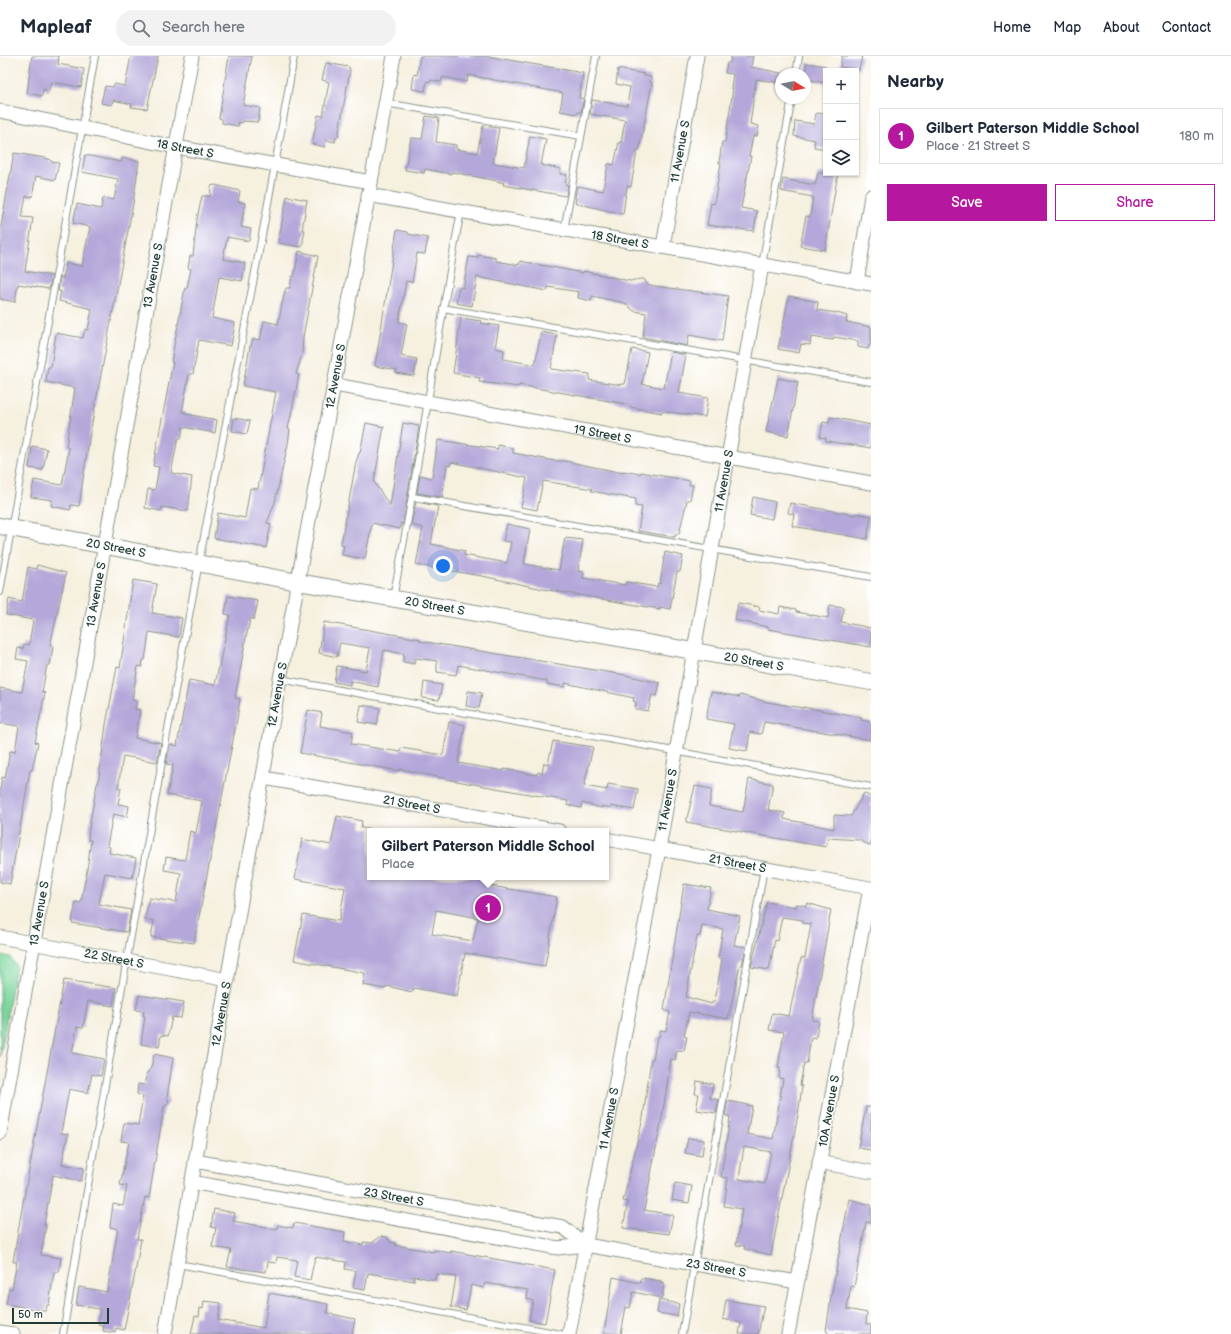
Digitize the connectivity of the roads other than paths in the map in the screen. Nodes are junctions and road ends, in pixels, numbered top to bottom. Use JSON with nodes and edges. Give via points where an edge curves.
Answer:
{"nodes":[{"id":1,"x":95,"y":56,"type":"edge"},
{"id":2,"x":192,"y":56,"type":"edge"},
{"id":3,"x":294,"y":56,"type":"edge"},
{"id":4,"x":394,"y":56,"type":"edge"},
{"id":5,"x":596,"y":56,"type":"edge"},
{"id":6,"x":695,"y":56,"type":"edge"},
{"id":7,"x":799,"y":56,"type":"edge"},
{"id":8,"x":797,"y":68,"type":"edge"},
{"id":9,"x":385,"y":103,"type":"junction"},
{"id":10,"x":791,"y":104,"type":"edge"},
{"id":11,"x":0,"y":111,"type":"edge"},
{"id":12,"x":83,"y":128,"type":"junction"},
{"id":13,"x":581,"y":136,"type":"junction"},
{"id":14,"x":176,"y":147,"type":"junction"},
{"id":15,"x":276,"y":165,"type":"junction"},
{"id":16,"x":370,"y":189,"type":"junction"},
{"id":17,"x":871,"y":196,"type":"edge"},
{"id":18,"x":462,"y":211,"type":"junction"},
{"id":19,"x":564,"y":230,"type":"junction"},
{"id":20,"x":663,"y":246,"type":"junction"},
{"id":21,"x":762,"y":265,"type":"junction"},
{"id":22,"x":857,"y":282,"type":"junction"},
{"id":23,"x":871,"y":284,"type":"edge"},
{"id":24,"x":442,"y":308,"type":"junction"},
{"id":25,"x":744,"y":361,"type":"junction"},
{"id":26,"x":871,"y":382,"type":"edge"},
{"id":27,"x":334,"y":385,"type":"junction"},
{"id":28,"x":427,"y":402,"type":"junction"},
{"id":29,"x":729,"y":457,"type":"junction"},
{"id":30,"x":871,"y":483,"type":"edge"},
{"id":31,"x":413,"y":497,"type":"junction"},
{"id":32,"x":6,"y":527,"type":"edge"},
{"id":33,"x":105,"y":545,"type":"junction"},
{"id":34,"x":713,"y":550,"type":"junction"},
{"id":35,"x":199,"y":563,"type":"junction"},
{"id":36,"x":871,"y":577,"type":"edge"},
{"id":37,"x":298,"y":582,"type":"junction"},
{"id":38,"x":0,"y":592,"type":"edge"},
{"id":39,"x":393,"y":598,"type":"junction"},
{"id":40,"x":694,"y":651,"type":"junction"},
{"id":41,"x":280,"y":679,"type":"junction"},
{"id":42,"x":871,"y":682,"type":"edge"},
{"id":43,"x":675,"y":751,"type":"junction"},
{"id":44,"x":264,"y":778,"type":"junction"},
{"id":45,"x":871,"y":787,"type":"edge"},
{"id":46,"x":542,"y":828,"type":"edge"},
{"id":47,"x":609,"y":840,"type":"edge"},
{"id":48,"x":659,"y":849,"type":"junction"},
{"id":49,"x":764,"y":868,"type":"junction"},
{"id":50,"x":870,"y":888,"type":"joint"},
{"id":51,"x":0,"y":937,"type":"edge"},
{"id":52,"x":35,"y":943,"type":"junction"},
{"id":53,"x":126,"y":960,"type":"junction"},
{"id":54,"x":228,"y":980,"type":"junction"},
{"id":55,"x":0,"y":1133,"type":"edge"},
{"id":56,"x":195,"y":1161,"type":"junction"},
{"id":57,"x":819,"y":1162,"type":"junction"},
{"id":58,"x":871,"y":1172,"type":"edge"},
{"id":59,"x":191,"y":1182,"type":"junction"},
{"id":60,"x":586,"y":1245,"type":"junction"},
{"id":61,"x":178,"y":1264,"type":"junction"},
{"id":62,"x":695,"y":1264,"type":"junction"},
{"id":63,"x":797,"y":1282,"type":"junction"},
{"id":64,"x":0,"y":1332,"type":"edge"},
{"id":65,"x":13,"y":1334,"type":"edge"},
{"id":66,"x":64,"y":1334,"type":"edge"},
{"id":67,"x":165,"y":1334,"type":"edge"},
{"id":68,"x":561,"y":1334,"type":"edge"},
{"id":69,"x":569,"y":1334,"type":"edge"},
{"id":70,"x":682,"y":1334,"type":"edge"},
{"id":71,"x":788,"y":1334,"type":"edge"}],
"edges":[{"from":1,"to":12,"type":"lane"},
{"from":2,"to":14,"type":"street","name":"13 Avenue S"},
{"from":3,"to":15,"type":"lane"},
{"from":4,"to":9,"type":"street","name":"12 Avenue S"},
{"from":5,"to":13,"type":"lane"},
{"from":6,"to":20,"type":"street","name":"11 Avenue S"},
{"from":7,"to":8,"type":"lane"},
{"from":9,"to":13,"type":"lane"},
{"from":9,"to":16,"type":"street","name":"12 Avenue S"},
{"from":10,"to":21,"type":"lane"},
{"from":11,"to":12,"type":"street","name":"18 Street S"},
{"from":12,"to":14,"type":"street","name":"18 Street S"},
{"from":12,"to":32,"type":"lane"},
{"from":13,"to":19,"type":"lane"},
{"from":14,"to":15,"type":"street","name":"18 Street S"},
{"from":14,"to":33,"type":"street","name":"13 Avenue S"},
{"from":15,"to":16,"type":"street","name":"18 Street S"},
{"from":15,"to":35,"type":"lane"},
{"from":16,"to":18,"type":"street","name":"18 Street S"},
{"from":16,"to":27,"type":"street","name":"12 Avenue S"},
{"from":17,"to":22,"type":"street"},
{"from":18,"to":19,"type":"street","name":"18 Street S"},
{"from":18,"to":24,"type":"lane"},
{"from":19,"to":20,"type":"street","name":"18 Street S"},
{"from":20,"to":21,"type":"street","name":"18 Street S"},
{"from":21,"to":22,"type":"street","name":"18 Street S"},
{"from":21,"to":25,"type":"street","name":"11 Avenue S"},
{"from":22,"to":23,"type":"street","name":"18 Street S"},
{"from":24,"to":25,"type":"lane"},
{"from":24,"to":28,"type":"lane"},
{"from":25,"to":26,"type":"lane"},
{"from":25,"to":29,"type":"street","name":"11 Avenue S"},
{"from":27,"to":28,"type":"street","name":"19 Street S"},
{"from":27,"to":37,"type":"street","name":"12 Avenue S"},
{"from":28,"to":29,"type":"street","name":"19 Street S"},
{"from":28,"to":31,"type":"lane"},
{"from":29,"to":30,"type":"street","name":"19 Street S"},
{"from":29,"to":34,"type":"street","name":"11 Avenue S"},
{"from":31,"to":34,"type":"lane"},
{"from":31,"to":39,"type":"lane"},
{"from":32,"to":33,"type":"street","name":"20 Street S"},
{"from":32,"to":38,"type":"lane"},
{"from":33,"to":35,"type":"street","name":"20 Street S"},
{"from":33,"to":52,"type":"street","name":"13 Avenue S"},
{"from":34,"to":36,"type":"lane"},
{"from":34,"to":40,"type":"street","name":"11 Avenue S"},
{"from":35,"to":37,"type":"street","name":"20 Street S"},
{"from":35,"to":53,"type":"lane"},
{"from":37,"to":39,"type":"street","name":"20 Street S"},
{"from":37,"to":41,"type":"street","name":"12 Avenue S"},
{"from":39,"to":40,"type":"street","name":"20 Street S"},
{"from":40,"to":42,"type":"street","name":"20 Street S"},
{"from":40,"to":43,"type":"street","name":"11 Avenue S"},
{"from":41,"to":43,"type":"lane"},
{"from":41,"to":44,"type":"street","name":"12 Avenue S"},
{"from":43,"to":45,"type":"lane"},
{"from":43,"to":48,"type":"street","name":"11 Avenue S"},
{"from":44,"to":46,"type":"street","name":"21 Street S"},
{"from":44,"to":54,"type":"street","name":"12 Avenue S"},
{"from":47,"to":48,"type":"street","name":"21 Street S"},
{"from":48,"to":49,"type":"street","name":"21 Street S"},
{"from":48,"to":60,"type":"street","name":"11 Avenue S"},
{"from":49,"to":50,"type":"street","name":"21 Street S"},
{"from":49,"to":62,"type":"lane"},
{"from":50,"to":57,"type":"street","name":"10A Avenue S"},
{"from":51,"to":52,"type":"street","name":"22 Street S"},
{"from":52,"to":53,"type":"street","name":"22 Street S"},
{"from":52,"to":55,"type":"street","name":"13 Avenue S"},
{"from":53,"to":54,"type":"street","name":"22 Street S"},
{"from":53,"to":66,"type":"lane"},
{"from":54,"to":56,"type":"street","name":"12 Avenue S"},
{"from":56,"to":59,"type":"street","name":"12 Avenue S"},
{"from":56,"to":60,"type":"street","name":"23 Street S","via":[[563,1227]]},
{"from":57,"to":58,"type":"street"},
{"from":57,"to":63,"type":"street","name":"10A Avenue S"},
{"from":59,"to":60,"type":"street","name":"23 Street S","via":[[558,1248]]},
{"from":59,"to":61,"type":"street","name":"12 Avenue S"},
{"from":60,"to":62,"type":"street","name":"23 Street S"},
{"from":60,"to":69,"type":"street","name":"11 Avenue S"},
{"from":61,"to":67,"type":"street","name":"12 Avenue S"},
{"from":61,"to":68,"type":"lane"},
{"from":62,"to":63,"type":"street","name":"23 Street S"},
{"from":62,"to":70,"type":"lane"},
{"from":63,"to":71,"type":"street","name":"10A Avenue S"},
{"from":64,"to":65,"type":"street"}]}
